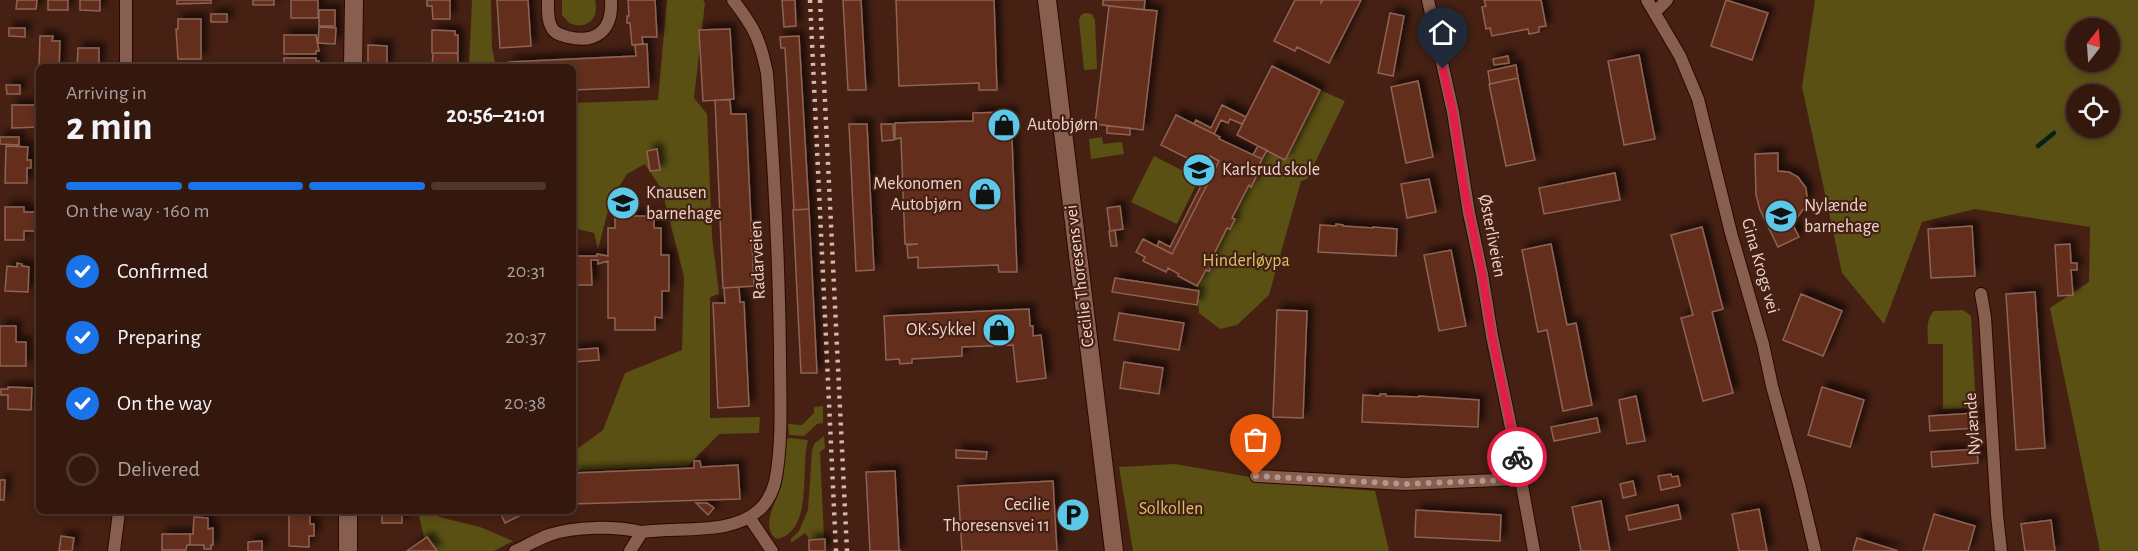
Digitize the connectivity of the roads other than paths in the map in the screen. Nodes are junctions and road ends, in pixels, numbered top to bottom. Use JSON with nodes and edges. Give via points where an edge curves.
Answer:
{"nodes":[{"id":1,"x":126,"y":0,"type":"edge"},
{"id":2,"x":354,"y":0,"type":"edge"},
{"id":3,"x":548,"y":0,"type":"edge"},
{"id":4,"x":611,"y":0,"type":"edge"},
{"id":5,"x":733,"y":0,"type":"edge"},
{"id":6,"x":1047,"y":0,"type":"edge"},
{"id":7,"x":1428,"y":0,"type":"edge"},
{"id":8,"x":1647,"y":0,"type":"edge"},
{"id":9,"x":1667,"y":0,"type":"edge"},
{"id":10,"x":1656,"y":11,"type":"junction"},
{"id":11,"x":126,"y":64,"type":"edge"},
{"id":12,"x":353,"y":64,"type":"edge"},
{"id":13,"x":1981,"y":294,"type":"dead end"},
{"id":14,"x":1256,"y":476,"type":"dead end"},
{"id":15,"x":1520,"y":479,"type":"junction"},
{"id":16,"x":119,"y":514,"type":"edge"},
{"id":17,"x":348,"y":514,"type":"edge"},
{"id":18,"x":749,"y":518,"type":"junction"},
{"id":19,"x":642,"y":532,"type":"junction"},
{"id":20,"x":114,"y":551,"type":"edge"},
{"id":21,"x":348,"y":551,"type":"edge"},
{"id":22,"x":515,"y":551,"type":"edge"},
{"id":23,"x":630,"y":551,"type":"edge"},
{"id":24,"x":772,"y":551,"type":"edge"},
{"id":25,"x":1114,"y":551,"type":"edge"},
{"id":26,"x":1534,"y":551,"type":"edge"},
{"id":27,"x":1815,"y":551,"type":"edge"},
{"id":28,"x":2001,"y":551,"type":"edge"}],
"edges":[{"from":1,"to":11,"type":"street"},
{"from":2,"to":12,"type":"street"},
{"from":3,"to":4,"type":"street","via":[[553,30],[576,39],[602,34],[610,18]]},
{"from":5,"to":18,"type":"street","name":"Radarveien","via":[[755,29],[767,73],[779,330],[774,484],[764,505]]},
{"from":6,"to":25,"type":"street","name":"Cecilie Thoresens vei"},
{"from":7,"to":15,"type":"street","name":"Østerliveien","via":[[1453,112]]},
{"from":8,"to":10,"type":"street","name":"Gina Krogs vei"},
{"from":9,"to":10,"type":"street"},
{"from":10,"to":27,"type":"street","name":"Gina Krogs vei","via":[[1698,99]]},
{"from":13,"to":28,"type":"street","name":"Nylænde"},
{"from":14,"to":15,"type":"street","via":[[1405,484]]},
{"from":15,"to":26,"type":"street","name":"Østerliveien"},
{"from":16,"to":20,"type":"street"},
{"from":17,"to":21,"type":"street"},
{"from":18,"to":19,"type":"street","via":[[726,526]]},
{"from":18,"to":24,"type":"street"},
{"from":19,"to":22,"type":"street","via":[[622,528],[565,531]]},
{"from":19,"to":23,"type":"street"}]}
